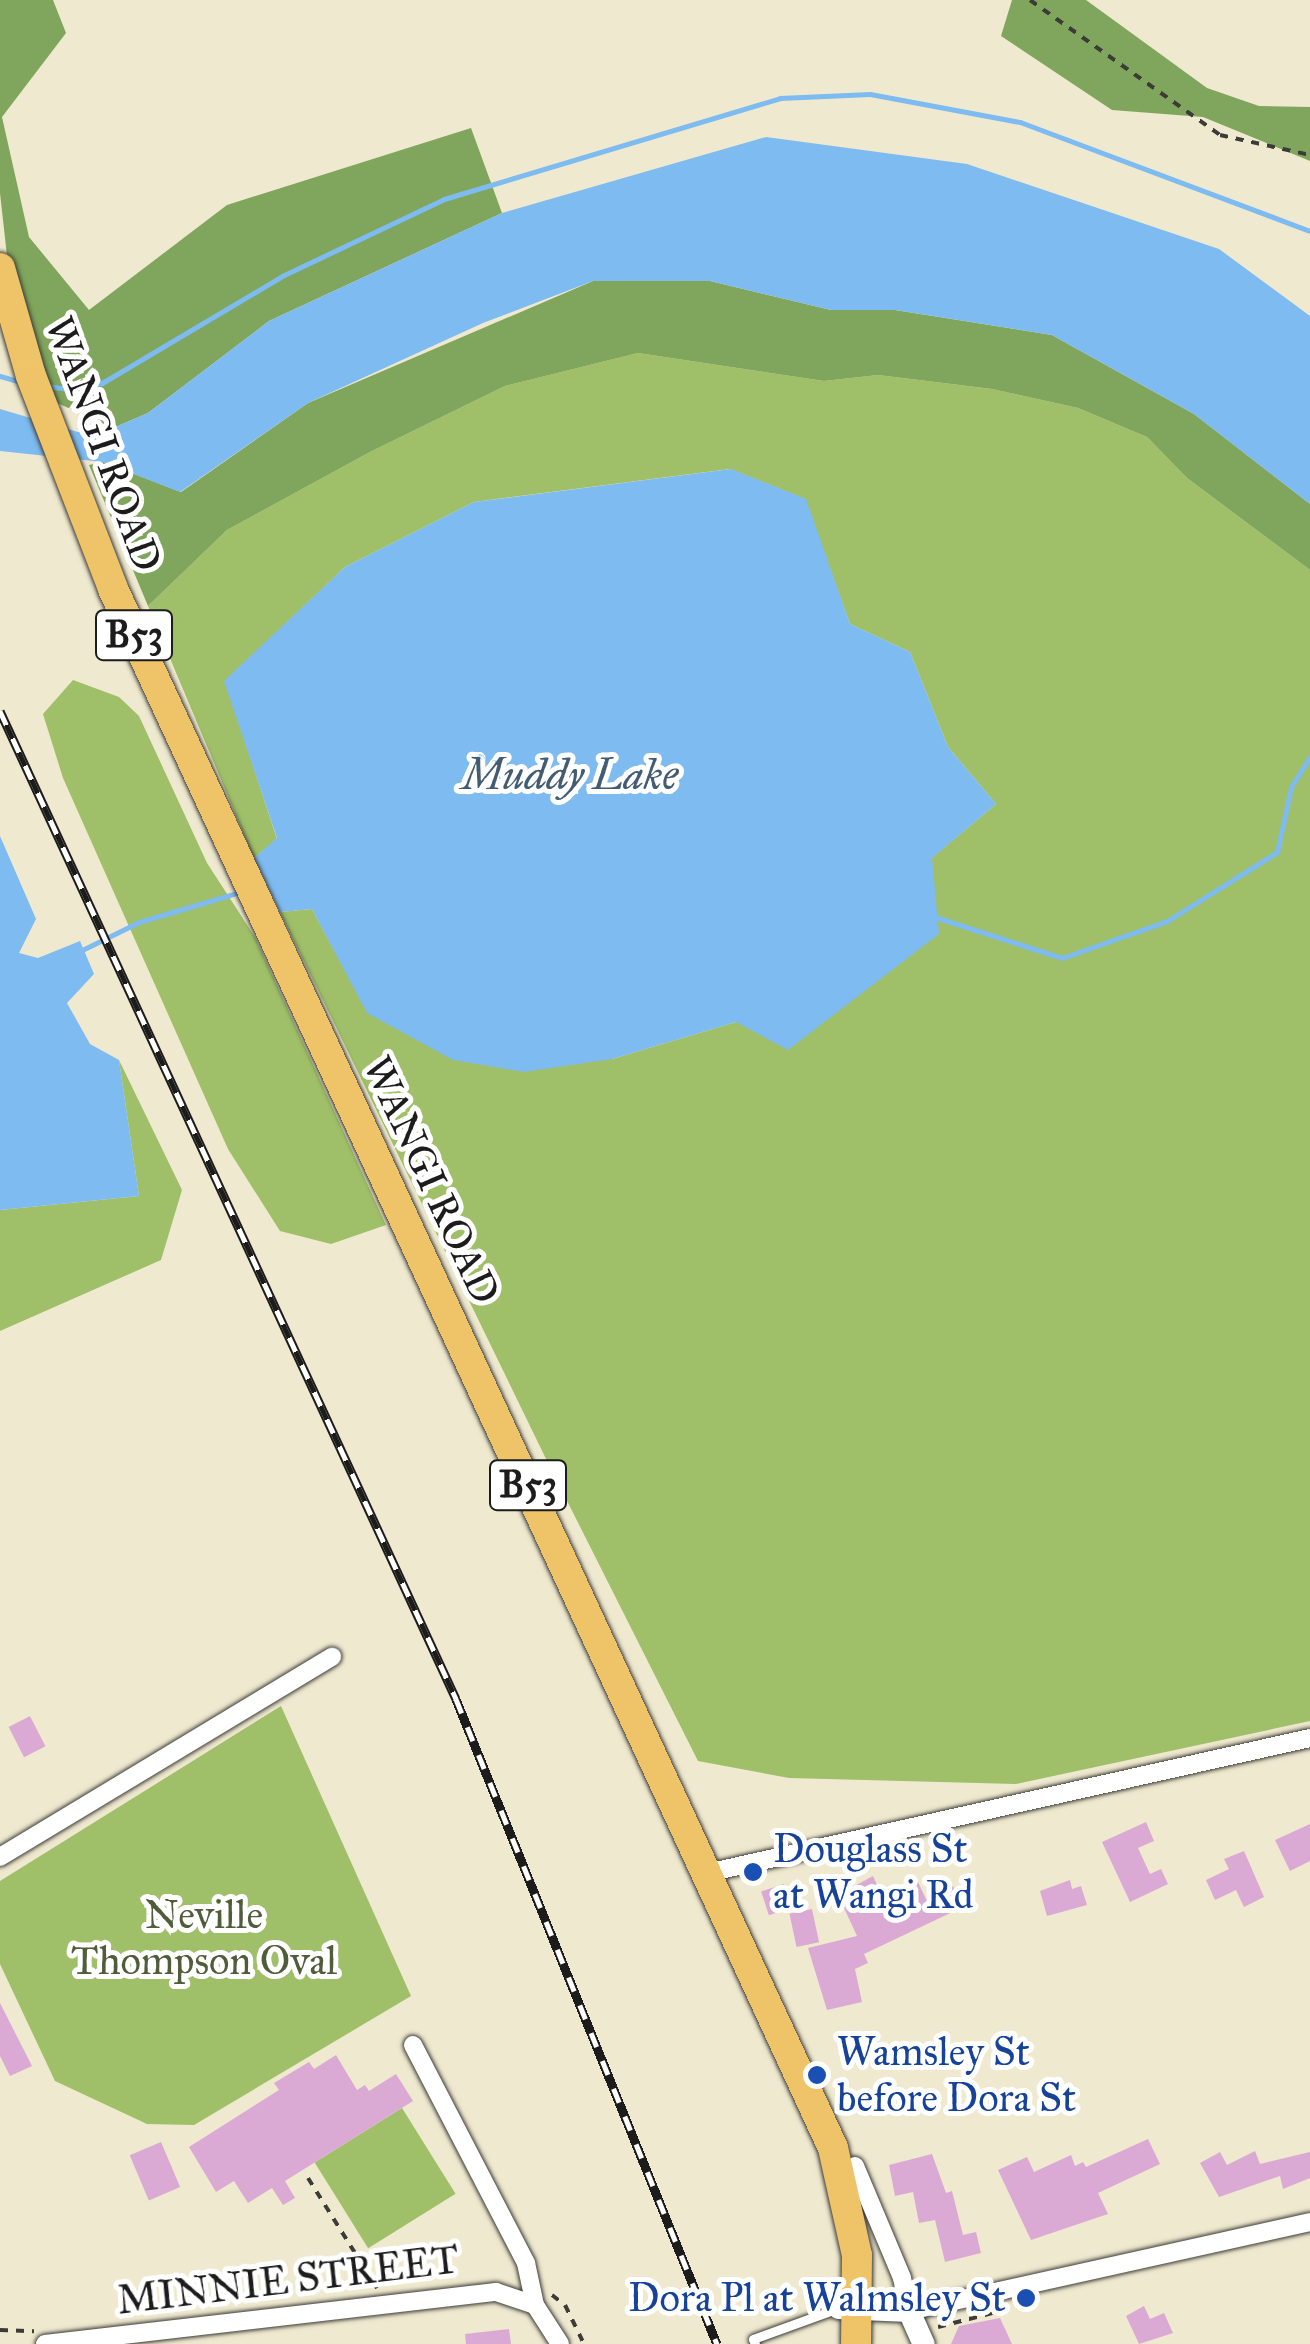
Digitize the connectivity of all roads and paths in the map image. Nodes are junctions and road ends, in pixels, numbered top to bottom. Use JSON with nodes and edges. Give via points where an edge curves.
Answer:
{"nodes":[{"id":1,"x":1030,"y":0,"type":"edge"},
{"id":2,"x":1310,"y":155,"type":"edge"},
{"id":3,"x":0,"y":268,"type":"edge"},
{"id":4,"x":332,"y":1657,"type":"dead end"},
{"id":5,"x":1310,"y":1738,"type":"edge"},
{"id":6,"x":0,"y":1857,"type":"edge"},
{"id":7,"x":707,"y":1872,"type":"junction"},
{"id":8,"x":413,"y":2046,"type":"dead end"},
{"id":9,"x":856,"y":2166,"type":"dead end"},
{"id":10,"x":308,"y":2178,"type":"dead end"},
{"id":11,"x":1310,"y":2222,"type":"edge"},
{"id":12,"x":379,"y":2291,"type":"dead end"},
{"id":13,"x":536,"y":2305,"type":"junction"},
{"id":14,"x":848,"y":2308,"type":"junction"},
{"id":15,"x":1010,"y":2308,"type":"dead end"},
{"id":16,"x":909,"y":2311,"type":"junction"},
{"id":17,"x":923,"y":2341,"type":"edge"},
{"id":18,"x":45,"y":2344,"type":"edge"},
{"id":19,"x":560,"y":2344,"type":"edge"},
{"id":20,"x":756,"y":2344,"type":"edge"},
{"id":21,"x":837,"y":2344,"type":"edge"},
{"id":22,"x":856,"y":2344,"type":"edge"}],
"edges":[{"from":1,"to":2,"type":"path","via":[[1220,135]]},
{"from":3,"to":7,"type":"main road","name":"WANGI ROAD","number":"B53","via":[[75,501]]},
{"from":4,"to":6,"type":"street"},
{"from":5,"to":7,"type":"street"},
{"from":7,"to":14,"type":"main road","name":"WANGI ROAD","number":"B53","via":[[818,2115]]},
{"from":8,"to":13,"type":"street","via":[[526,2263]]},
{"from":9,"to":16,"type":"street"},
{"from":10,"to":12,"type":"path"},
{"from":11,"to":16,"type":"street"},
{"from":13,"to":18,"type":"street","name":"MINNIE STREET","via":[[510,2294],[479,2293]]},
{"from":13,"to":19,"type":"street"},
{"from":14,"to":16,"type":"street"},
{"from":14,"to":20,"type":"lane","via":[[753,2339]]},
{"from":14,"to":21,"type":"main road","number":"B53"},
{"from":14,"to":22,"type":"main road","number":"B53"},
{"from":15,"to":17,"type":"path","via":[[942,2325]]},
{"from":16,"to":17,"type":"street"}]}
